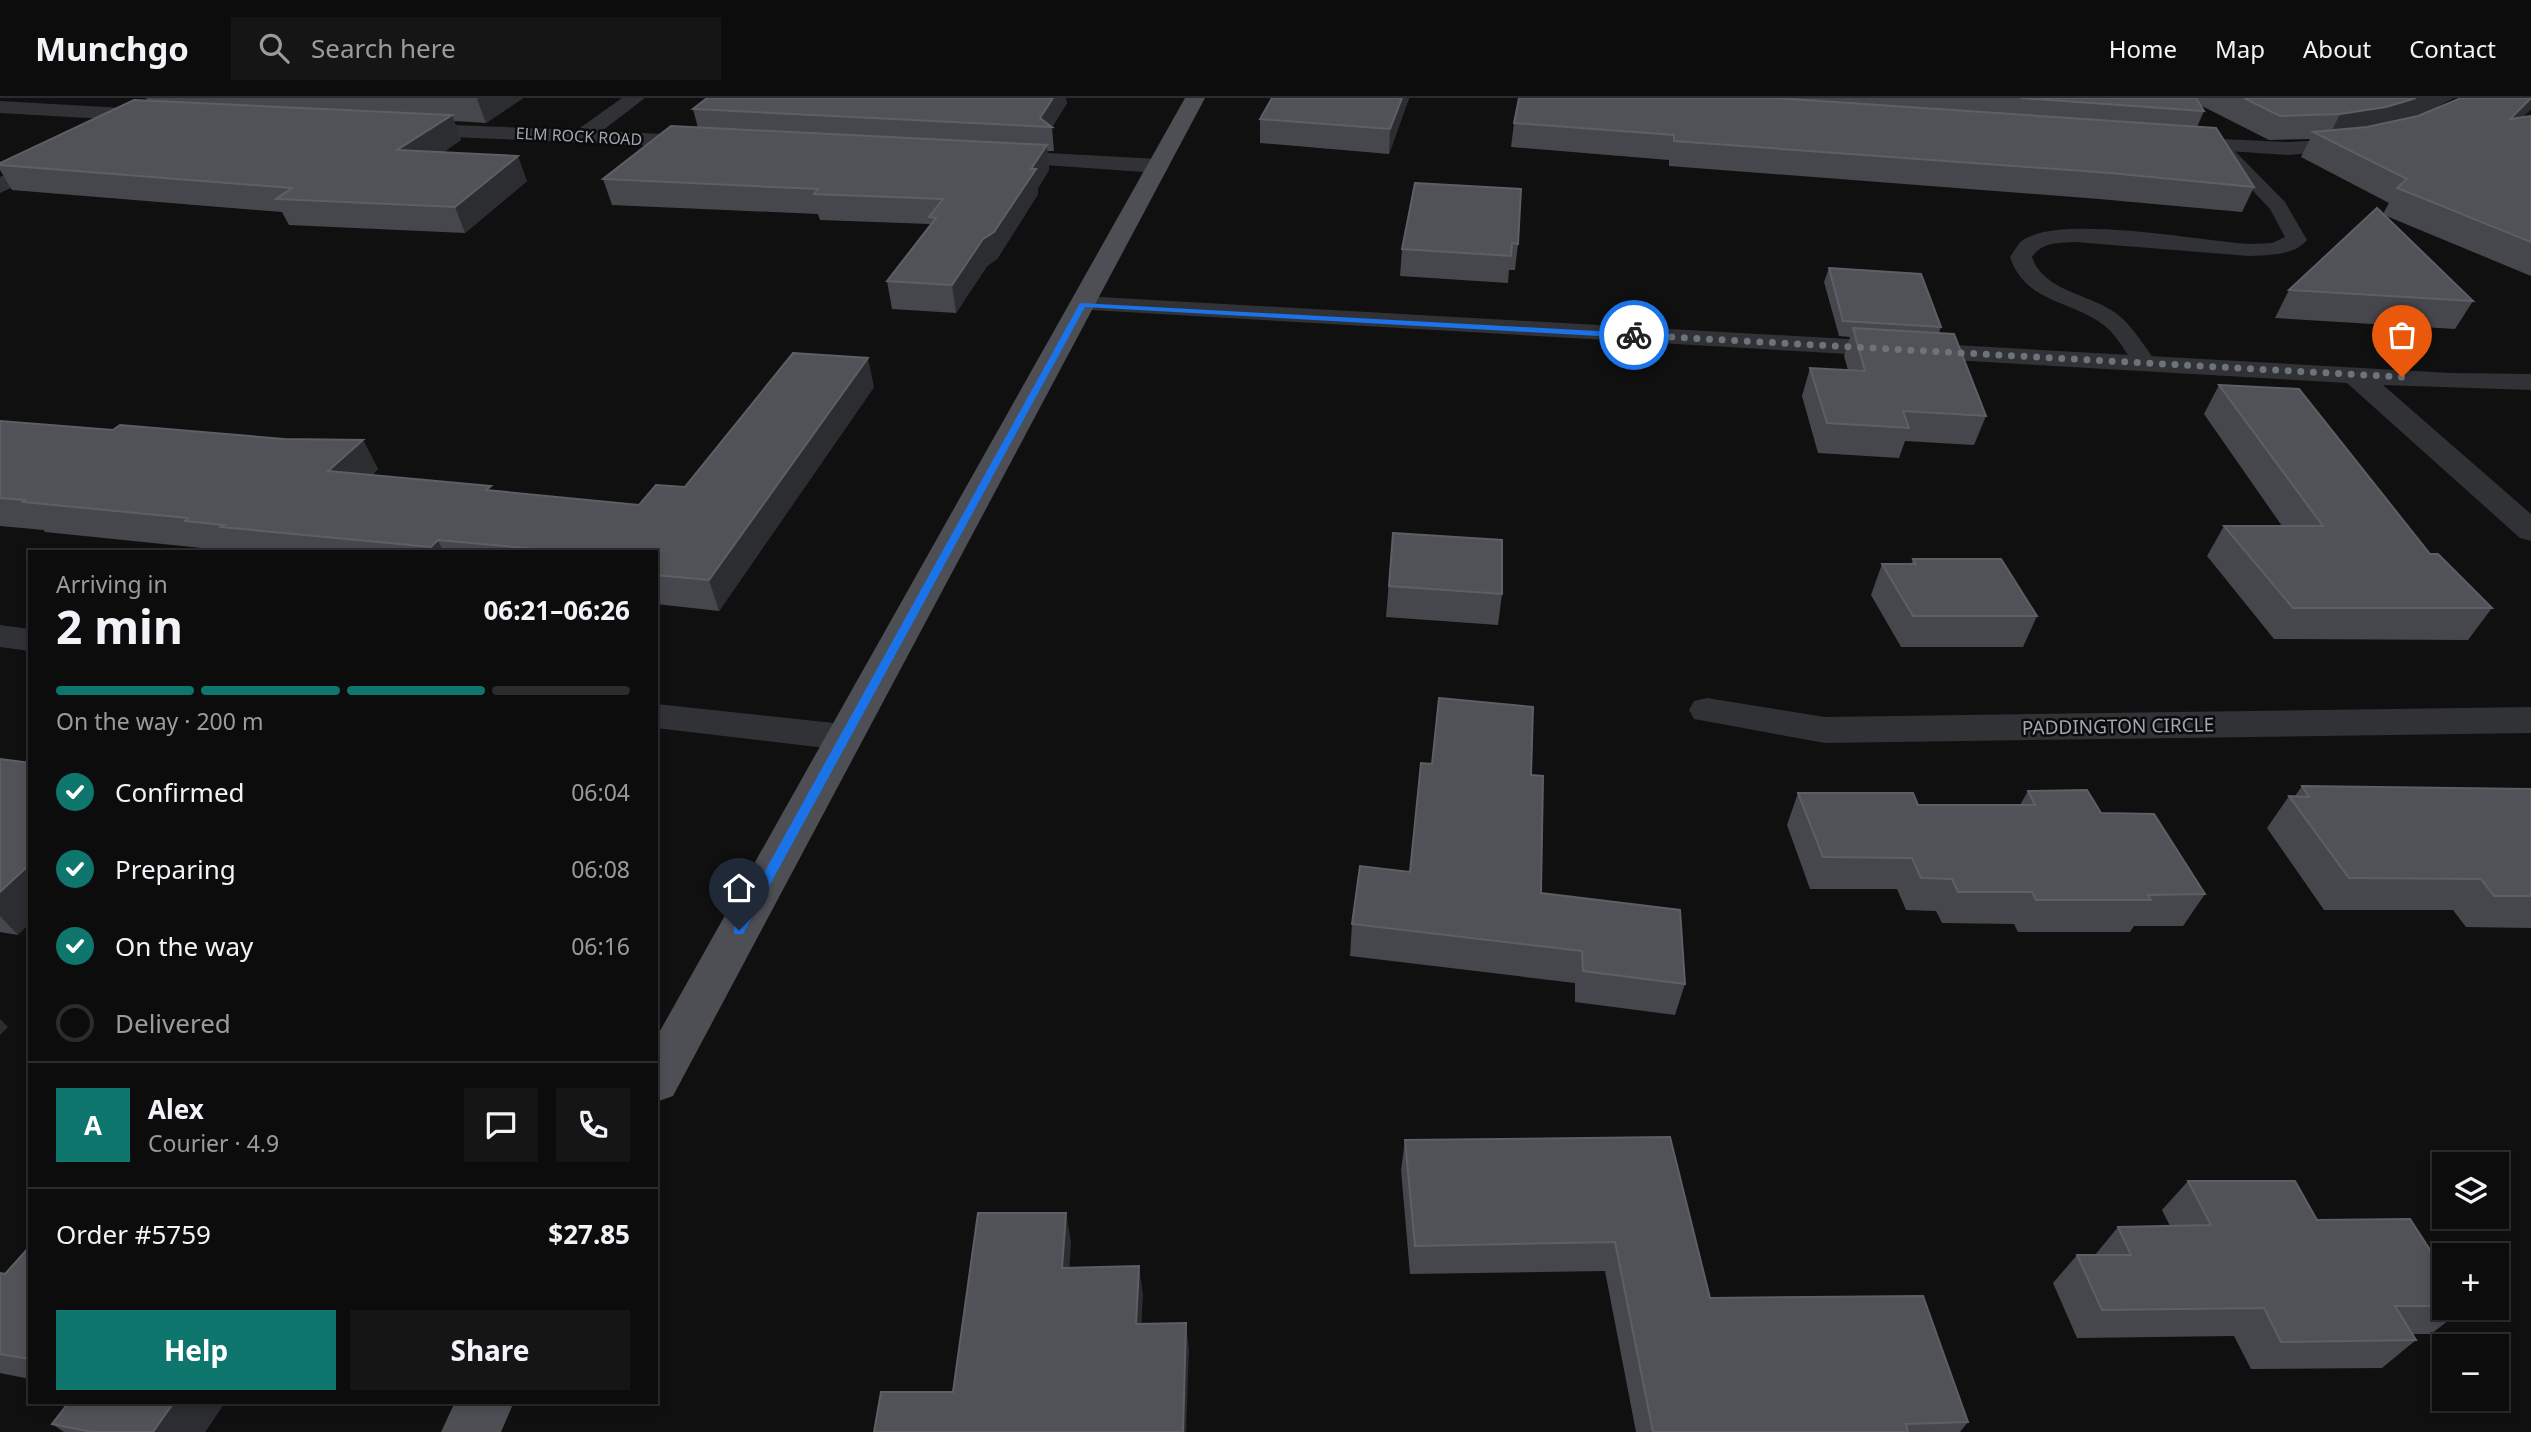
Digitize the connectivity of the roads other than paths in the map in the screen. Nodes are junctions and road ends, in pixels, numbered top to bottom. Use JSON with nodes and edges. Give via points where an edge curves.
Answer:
{"nodes":[{"id":1,"x":75,"y":98,"type":"edge"},
{"id":2,"x":635,"y":98,"type":"edge"},
{"id":3,"x":1195,"y":98,"type":"edge"},
{"id":4,"x":0,"y":107,"type":"edge"},
{"id":5,"x":50,"y":110,"type":"junction"},
{"id":6,"x":141,"y":115,"type":"junction"},
{"id":7,"x":181,"y":118,"type":"edge"},
{"id":8,"x":384,"y":128,"type":"edge"},
{"id":9,"x":99,"y":136,"type":"edge"},
{"id":10,"x":582,"y":136,"type":"junction"},
{"id":11,"x":2150,"y":141,"type":"edge"},
{"id":12,"x":2379,"y":141,"type":"edge"},
{"id":13,"x":731,"y":144,"type":"edge"},
{"id":14,"x":2219,"y":145,"type":"junction"},
{"id":15,"x":75,"y":149,"type":"edge"},
{"id":16,"x":974,"y":155,"type":"edge"},
{"id":17,"x":1158,"y":166,"type":"junction"},
{"id":18,"x":0,"y":186,"type":"edge"},
{"id":19,"x":1083,"y":304,"type":"junction"},
{"id":20,"x":2144,"y":362,"type":"junction"},
{"id":21,"x":2353,"y":374,"type":"junction"},
{"id":22,"x":2531,"y":382,"type":"edge"},
{"id":23,"x":2531,"y":531,"type":"edge"},
{"id":24,"x":0,"y":636,"type":"edge"},
{"id":25,"x":28,"y":640,"type":"edge"},
{"id":26,"x":1707,"y":710,"type":"dead end"},
{"id":27,"x":658,"y":716,"type":"edge"},
{"id":28,"x":2531,"y":720,"type":"edge"},
{"id":29,"x":843,"y":737,"type":"junction"},
{"id":30,"x":658,"y":1078,"type":"edge"},
{"id":31,"x":485,"y":1404,"type":"edge"},
{"id":32,"x":470,"y":1432,"type":"edge"}],
"edges":[{"from":1,"to":5,"type":"street"},
{"from":2,"to":10,"type":"street"},
{"from":3,"to":17,"type":"main road"},
{"from":4,"to":5,"type":"street"},
{"from":5,"to":6,"type":"street"},
{"from":6,"to":7,"type":"street"},
{"from":6,"to":9,"type":"street"},
{"from":8,"to":10,"type":"street","name":"ELM ROCK ROAD"},
{"from":10,"to":13,"type":"street","name":"ELM ROCK ROAD"},
{"from":11,"to":14,"type":"street"},
{"from":12,"to":14,"type":"street","via":[[2322,148]]},
{"from":14,"to":20,"type":"lane","via":[[2278,205],[2297,240],[2272,249],[2226,249],[2067,236],[2033,243],[2021,257],[2026,272],[2042,285],[2113,322]]},
{"from":15,"to":18,"type":"street"},
{"from":16,"to":17,"type":"street"},
{"from":17,"to":19,"type":"main road"},
{"from":19,"to":20,"type":"street"},
{"from":19,"to":29,"type":"main road"},
{"from":20,"to":21,"type":"street"},
{"from":21,"to":22,"type":"street"},
{"from":21,"to":23,"type":"street"},
{"from":24,"to":25,"type":"street"},
{"from":26,"to":28,"type":"street","name":"PADDINGTON CIRCLE","via":[[1825,730]]},
{"from":27,"to":29,"type":"street"},
{"from":29,"to":30,"type":"main road"},
{"from":31,"to":32,"type":"main road"}]}
